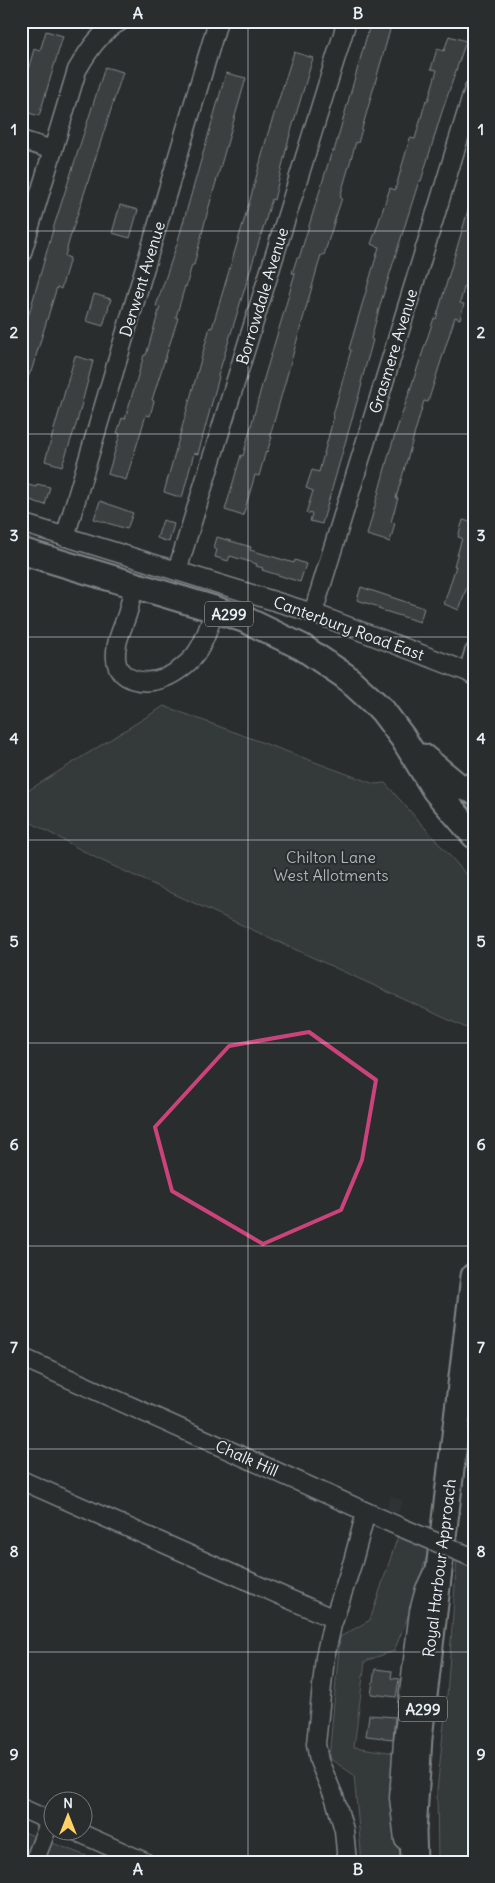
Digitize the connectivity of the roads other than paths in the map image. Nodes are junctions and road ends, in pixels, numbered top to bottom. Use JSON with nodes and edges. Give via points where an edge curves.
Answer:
{"nodes":[{"id":1,"x":121,"y":21,"type":"edge"},
{"id":2,"x":218,"y":21,"type":"edge"},
{"id":3,"x":347,"y":21,"type":"edge"},
{"id":4,"x":474,"y":89,"type":"edge"},
{"id":5,"x":21,"y":140,"type":"edge"},
{"id":6,"x":53,"y":150,"type":"junction"},
{"id":7,"x":21,"y":256,"type":"edge"},
{"id":8,"x":21,"y":523,"type":"edge"},
{"id":9,"x":65,"y":537,"type":"junction"},
{"id":10,"x":21,"y":551,"type":"edge"},
{"id":11,"x":177,"y":572,"type":"junction"},
{"id":12,"x":133,"y":584,"type":"junction"},
{"id":13,"x":214,"y":609,"type":"junction"},
{"id":14,"x":313,"y":613,"type":"junction"},
{"id":15,"x":474,"y":652,"type":"edge"},
{"id":16,"x":471,"y":674,"type":"edge"},
{"id":17,"x":403,"y":738,"type":"junction"},
{"id":18,"x":474,"y":791,"type":"edge"},
{"id":19,"x":474,"y":836,"type":"edge"},
{"id":20,"x":474,"y":1276,"type":"edge"},
{"id":21,"x":21,"y":1357,"type":"edge"},
{"id":22,"x":21,"y":1480,"type":"edge"},
{"id":23,"x":366,"y":1512,"type":"junction"},
{"id":24,"x":474,"y":1558,"type":"edge"},
{"id":25,"x":334,"y":1619,"type":"junction"},
{"id":26,"x":21,"y":1808,"type":"edge"},
{"id":27,"x":42,"y":1817,"type":"edge"},
{"id":28,"x":92,"y":1838,"type":"edge"},
{"id":29,"x":43,"y":1840,"type":"edge"},
{"id":30,"x":34,"y":1862,"type":"edge"},
{"id":31,"x":145,"y":1862,"type":"edge"},
{"id":32,"x":348,"y":1862,"type":"edge"},
{"id":33,"x":412,"y":1862,"type":"edge"}],
"edges":[{"from":1,"to":6,"type":"street","via":[[110,27],[77,70]]},
{"from":2,"to":9,"type":"street","name":"Derwent Avenue"},
{"from":3,"to":11,"type":"street","name":"Borrowdale Avenue"},
{"from":4,"to":14,"type":"street","name":"Grasmere Avenue"},
{"from":5,"to":6,"type":"street"},
{"from":6,"to":7,"type":"street"},
{"from":8,"to":9,"type":"street","name":"Canterbury Road East"},
{"from":9,"to":11,"type":"street","name":"Canterbury Road East"},
{"from":10,"to":12,"type":"highway","name":"Canterbury Road East","number":"A299"},
{"from":11,"to":14,"type":"street","name":"Canterbury Road East"},
{"from":12,"to":13,"type":"highway","name":"Canterbury Road East","number":"A299"},
{"from":12,"to":13,"type":"street","via":[[116,660],[121,674],[131,680],[164,678],[195,656],[209,629]]},
{"from":13,"to":17,"type":"highway","name":"Canterbury Road East","number":"A299","via":[[246,620],[302,647],[345,676],[382,710]]},
{"from":14,"to":16,"type":"street","name":"Canterbury Road East"},
{"from":15,"to":16,"type":"street"},
{"from":17,"to":18,"type":"highway","name":"Canterbury Road East","number":"A299","via":[[440,772]]},
{"from":17,"to":19,"type":"highway","name":"Canterbury Road East","number":"A299","via":[[435,790]]},
{"from":20,"to":33,"type":"highway","name":"Royal Harbour Approach","number":"A299","via":[[415,1782]]},
{"from":21,"to":23,"type":"street","name":"Chalk Hill"},
{"from":22,"to":25,"type":"street"},
{"from":23,"to":24,"type":"street","name":"Chalk Hill","bridge":true},
{"from":23,"to":25,"type":"street"},
{"from":25,"to":32,"type":"street","via":[[325,1657],[316,1744],[319,1761],[338,1807]]},
{"from":26,"to":27,"type":"street"},
{"from":28,"to":31,"type":"street"},
{"from":29,"to":30,"type":"street"}]}
